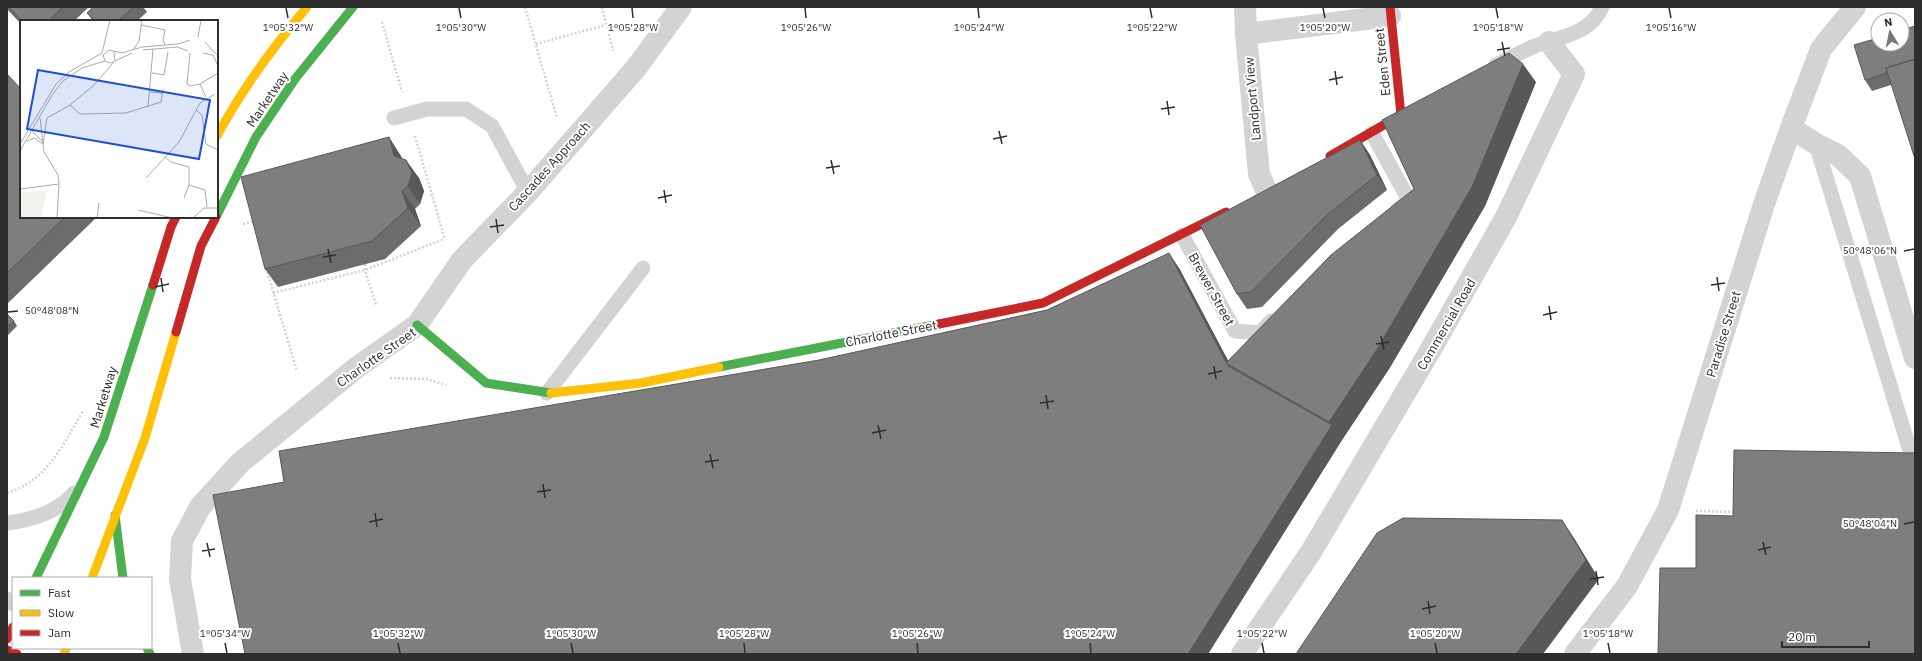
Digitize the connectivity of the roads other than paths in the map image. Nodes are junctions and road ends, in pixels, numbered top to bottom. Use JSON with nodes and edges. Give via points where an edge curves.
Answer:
{"nodes":[{"id":1,"x":307,"y":7,"type":"edge"},
{"id":2,"x":353,"y":7,"type":"edge"},
{"id":3,"x":681,"y":7,"type":"edge"},
{"id":4,"x":1246,"y":7,"type":"edge"},
{"id":5,"x":1602,"y":7,"type":"edge"},
{"id":6,"x":1855,"y":7,"type":"edge"},
{"id":7,"x":1390,"y":12,"type":"edge"},
{"id":8,"x":1246,"y":34,"type":"junction"},
{"id":9,"x":1549,"y":42,"type":"junction"},
{"id":10,"x":1482,"y":73,"type":"edge"},
{"id":11,"x":1415,"y":108,"type":"edge"},
{"id":12,"x":1401,"y":115,"type":"junction"},
{"id":13,"x":394,"y":118,"type":"dead end"},
{"id":14,"x":1791,"y":128,"type":"junction"},
{"id":15,"x":1372,"y":133,"type":"junction"},
{"id":16,"x":218,"y":134,"type":"edge"},
{"id":17,"x":1816,"y":144,"type":"junction"},
{"id":18,"x":1319,"y":162,"type":"edge"},
{"id":19,"x":1266,"y":190,"type":"edge"},
{"id":20,"x":528,"y":192,"type":"junction"},
{"id":21,"x":1231,"y":209,"type":"edge"},
{"id":22,"x":218,"y":212,"type":"edge"},
{"id":23,"x":176,"y":218,"type":"edge"},
{"id":24,"x":215,"y":218,"type":"edge"},
{"id":25,"x":1384,"y":219,"type":"edge"},
{"id":26,"x":1182,"y":235,"type":"junction"},
{"id":27,"x":643,"y":268,"type":"dead end"},
{"id":28,"x":1281,"y":312,"type":"edge"},
{"id":29,"x":417,"y":325,"type":"junction"},
{"id":30,"x":1915,"y":358,"type":"edge"},
{"id":31,"x":547,"y":393,"type":"junction"},
{"id":32,"x":1911,"y":454,"type":"edge"},
{"id":33,"x":80,"y":486,"type":"junction"},
{"id":34,"x":115,"y":515,"type":"junction"},
{"id":35,"x":7,"y":523,"type":"edge"},
{"id":36,"x":36,"y":577,"type":"edge"},
{"id":37,"x":92,"y":577,"type":"edge"},
{"id":38,"x":123,"y":577,"type":"edge"},
{"id":39,"x":12,"y":629,"type":"edge"},
{"id":40,"x":7,"y":639,"type":"edge"},
{"id":41,"x":7,"y":650,"type":"edge"},
{"id":42,"x":17,"y":654,"type":"edge"},
{"id":43,"x":193,"y":654,"type":"edge"},
{"id":44,"x":1242,"y":654,"type":"edge"},
{"id":45,"x":1575,"y":654,"type":"edge"}],
"edges":[{"from":1,"to":16,"type":"main road","name":"Marketway","via":[[281,36]]},
{"from":2,"to":22,"type":"main road","name":"Marketway","via":[[295,79],[256,137]]},
{"from":3,"to":20,"type":"street","name":"Cascades Approach","via":[[636,68]]},
{"from":4,"to":8,"type":"street","name":"Landport View"},
{"from":5,"to":9,"type":"lane","via":[[1594,20],[1584,28],[1571,36]]},
{"from":6,"to":14,"type":"street","name":"Paradise Street","via":[[1821,49]]},
{"from":7,"to":8,"type":"street"},
{"from":7,"to":12,"type":"main road","name":"Eden Street"},
{"from":8,"to":19,"type":"street","name":"Landport View","via":[[1259,174]]},
{"from":9,"to":10,"type":"lane","via":[[1516,54]]},
{"from":9,"to":44,"type":"street","name":"Commercial Road","via":[[1574,74],[1506,217],[1311,552]]},
{"from":11,"to":12,"type":"lane"},
{"from":12,"to":15,"type":"main road"},
{"from":13,"to":20,"type":"lane","via":[[427,109],[466,110],[492,126]]},
{"from":14,"to":17,"type":"street"},
{"from":14,"to":45,"type":"street","name":"Paradise Street","via":[[1764,204],[1668,510],[1627,586]]},
{"from":15,"to":18,"type":"main road"},
{"from":15,"to":25,"type":"lane","via":[[1409,200]]},
{"from":17,"to":30,"type":"street","via":[[1838,155],[1860,176]]},
{"from":17,"to":32,"type":"lane"},
{"from":20,"to":29,"type":"street","name":"Cascades Approach","via":[[462,260]]},
{"from":21,"to":26,"type":"main road","name":"Charlotte Street"},
{"from":23,"to":33,"type":"main road","name":"Marketway","via":[[104,437]]},
{"from":24,"to":34,"type":"main road","name":"Marketway","via":[[201,246],[145,438]]},
{"from":26,"to":28,"type":"lane","name":"Brewer Street","via":[[1235,331],[1260,333]]},
{"from":26,"to":31,"type":"main road","name":"Charlotte Street","via":[[1043,303],[641,383]]},
{"from":27,"to":31,"type":"lane"},
{"from":29,"to":31,"type":"main road","name":"Charlotte Street","via":[[486,383]]},
{"from":29,"to":43,"type":"street","name":"Charlotte Street","via":[[356,368],[240,463],[200,507],[182,541],[180,579]]},
{"from":33,"to":35,"type":"lane","via":[[63,503],[51,510],[27,520]]},
{"from":33,"to":36,"type":"main road","name":"Marketway"},
{"from":34,"to":37,"type":"main road","name":"Marketway"},
{"from":34,"to":38,"type":"main road"},
{"from":39,"to":40,"type":"main road"},
{"from":41,"to":42,"type":"main road"}]}
